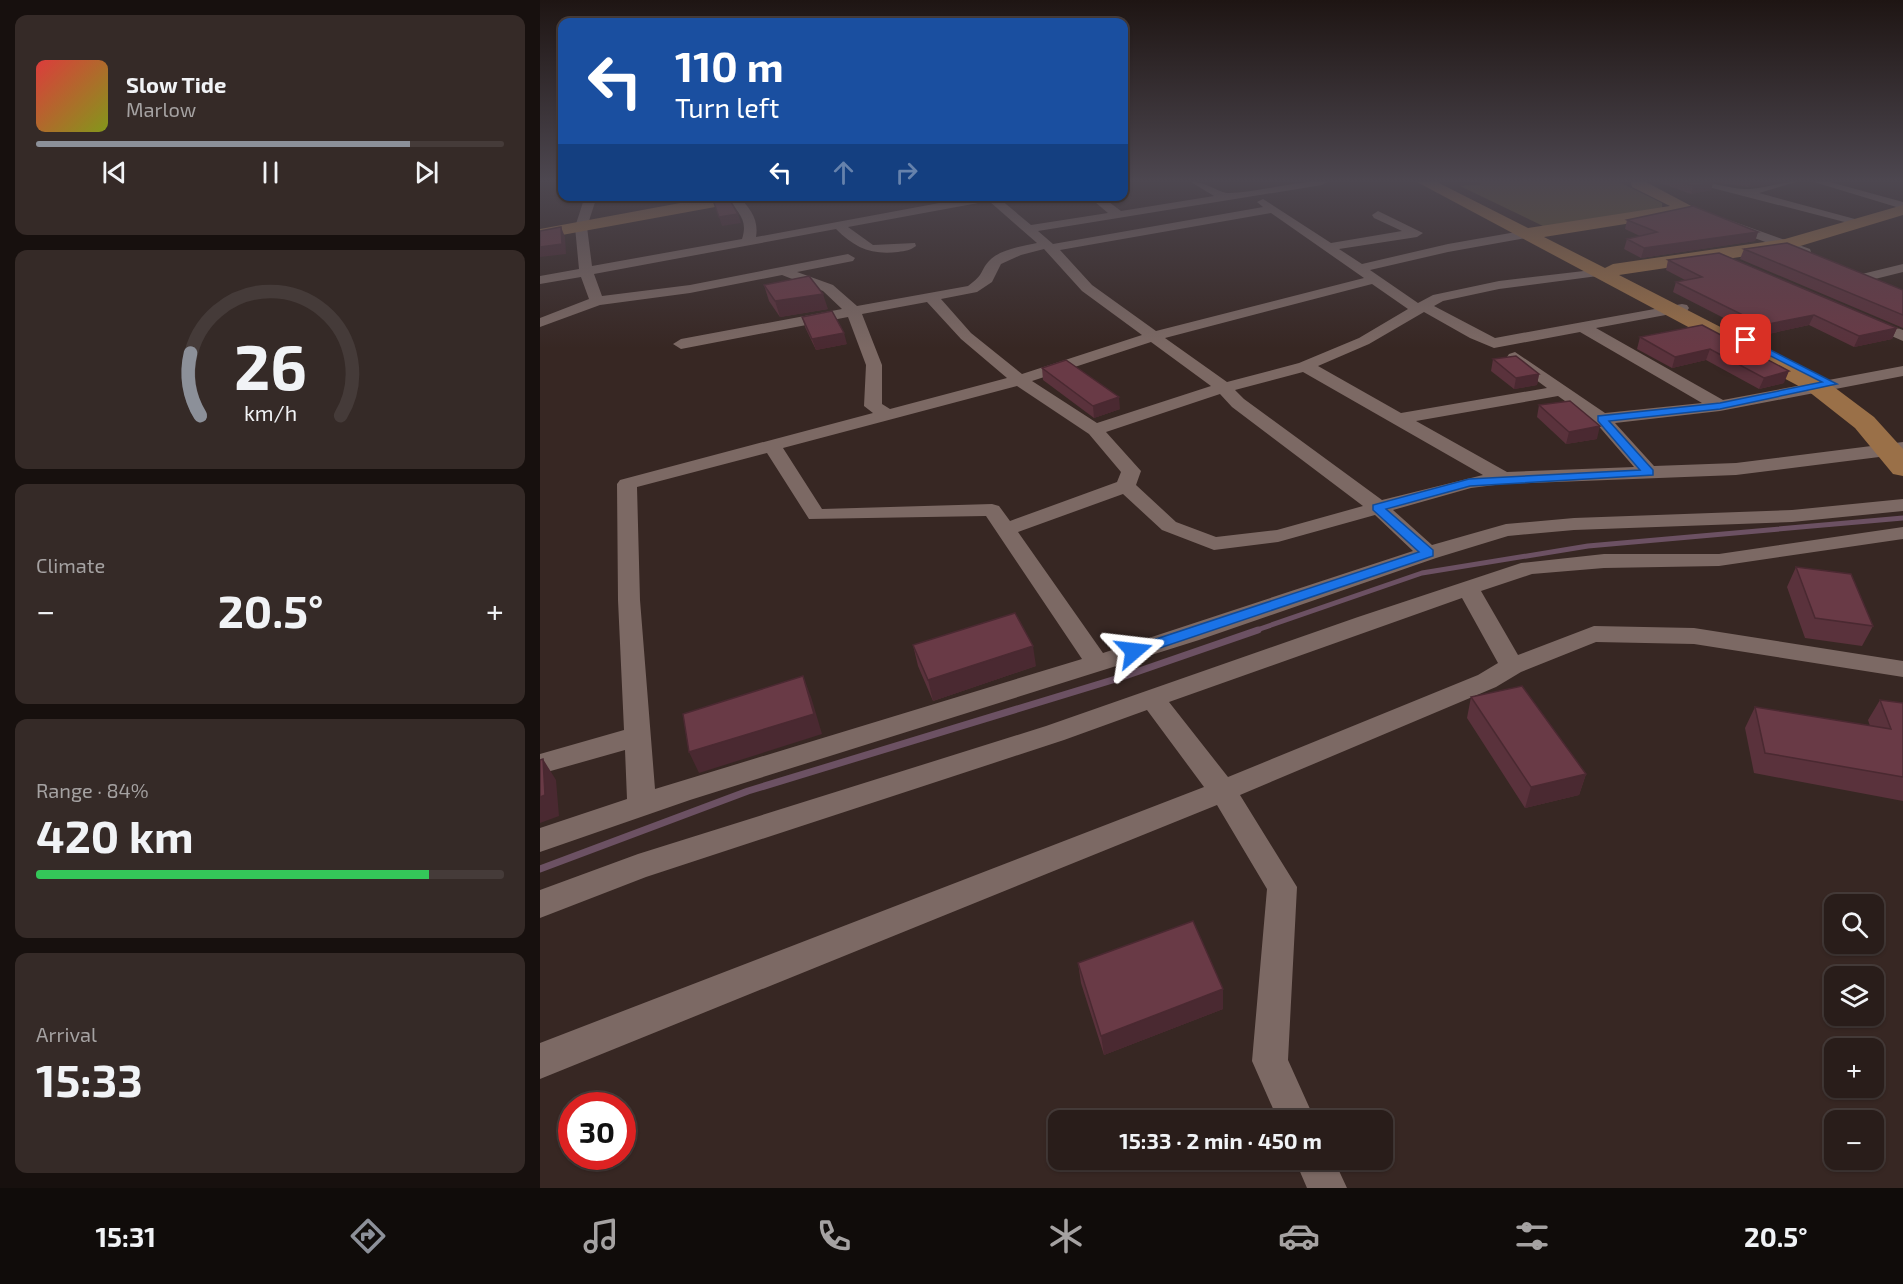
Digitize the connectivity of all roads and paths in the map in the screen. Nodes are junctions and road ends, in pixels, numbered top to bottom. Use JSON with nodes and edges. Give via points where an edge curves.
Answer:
{"nodes":[{"id":1,"x":583,"y":237,"type":"edge"},
{"id":2,"x":749,"y":237,"type":"edge"},
{"id":3,"x":772,"y":237,"type":"edge"},
{"id":4,"x":850,"y":237,"type":"edge"},
{"id":5,"x":1038,"y":237,"type":"edge"},
{"id":6,"x":1101,"y":237,"type":"edge"},
{"id":7,"x":1316,"y":237,"type":"edge"},
{"id":8,"x":1384,"y":237,"type":"edge"},
{"id":9,"x":1426,"y":237,"type":"edge"},
{"id":10,"x":1514,"y":237,"type":"edge"},
{"id":11,"x":1542,"y":237,"type":"edge"},
{"id":12,"x":1768,"y":237,"type":"edge"},
{"id":13,"x":1809,"y":237,"type":"edge"},
{"id":14,"x":748,"y":242,"type":"junction"},
{"id":15,"x":1787,"y":244,"type":"junction"},
{"id":16,"x":910,"y":246,"type":"dead end"},
{"id":17,"x":1049,"y":246,"type":"junction"},
{"id":18,"x":1330,"y":247,"type":"junction"},
{"id":19,"x":1448,"y":248,"type":"junction"},
{"id":20,"x":1715,"y":255,"type":"junction"},
{"id":21,"x":1817,"y":256,"type":"edge"},
{"id":22,"x":848,"y":258,"type":"dead end"},
{"id":23,"x":1736,"y":264,"type":"edge"},
{"id":24,"x":1903,"y":268,"type":"edge"},
{"id":25,"x":1607,"y":271,"type":"junction"},
{"id":26,"x":586,"y":272,"type":"junction"},
{"id":27,"x":784,"y":272,"type":"junction"},
{"id":28,"x":1366,"y":274,"type":"junction"},
{"id":29,"x":540,"y":280,"type":"edge"},
{"id":30,"x":1885,"y":284,"type":"edge"},
{"id":31,"x":930,"y":297,"type":"junction"},
{"id":32,"x":597,"y":301,"type":"junction"},
{"id":33,"x":1420,"y":308,"type":"junction"},
{"id":34,"x":1676,"y":309,"type":"junction"},
{"id":35,"x":853,"y":311,"type":"junction"},
{"id":36,"x":1851,"y":314,"type":"edge"},
{"id":37,"x":540,"y":323,"type":"edge"},
{"id":38,"x":1581,"y":326,"type":"junction"},
{"id":39,"x":1155,"y":336,"type":"junction"},
{"id":40,"x":1903,"y":336,"type":"edge"},
{"id":41,"x":1494,"y":343,"type":"junction"},
{"id":42,"x":681,"y":344,"type":"dead end"},
{"id":43,"x":1305,"y":366,"type":"junction"},
{"id":44,"x":1903,"y":371,"type":"edge"},
{"id":45,"x":1019,"y":380,"type":"junction"},
{"id":46,"x":1824,"y":385,"type":"junction"},
{"id":47,"x":1224,"y":388,"type":"junction"},
{"id":48,"x":1562,"y":390,"type":"junction"},
{"id":49,"x":1720,"y":406,"type":"junction"},
{"id":50,"x":887,"y":415,"type":"junction"},
{"id":51,"x":1399,"y":419,"type":"junction"},
{"id":52,"x":1602,"y":419,"type":"junction"},
{"id":53,"x":1095,"y":430,"type":"junction"},
{"id":54,"x":772,"y":446,"type":"junction"},
{"id":55,"x":1900,"y":449,"type":"edge"},
{"id":56,"x":1903,"y":468,"type":"edge"},
{"id":57,"x":1649,"y":473,"type":"junction"},
{"id":58,"x":1503,"y":478,"type":"junction"},
{"id":59,"x":1126,"y":486,"type":"junction"},
{"id":60,"x":1903,"y":505,"type":"edge"},
{"id":61,"x":1378,"y":507,"type":"junction"},
{"id":62,"x":1006,"y":529,"type":"junction"},
{"id":63,"x":1903,"y":533,"type":"edge"},
{"id":64,"x":1428,"y":553,"type":"junction"},
{"id":65,"x":1468,"y":588,"type":"junction"},
{"id":66,"x":1097,"y":663,"type":"junction"},
{"id":67,"x":1512,"y":666,"type":"junction"},
{"id":68,"x":1903,"y":669,"type":"edge"},
{"id":69,"x":1153,"y":699,"type":"junction"},
{"id":70,"x":638,"y":736,"type":"junction"},
{"id":71,"x":540,"y":764,"type":"edge"},
{"id":72,"x":1223,"y":791,"type":"junction"},
{"id":73,"x":642,"y":806,"type":"junction"},
{"id":74,"x":540,"y":840,"type":"edge"},
{"id":75,"x":540,"y":904,"type":"edge"},
{"id":76,"x":540,"y":1061,"type":"edge"},
{"id":77,"x":1292,"y":1110,"type":"edge"},
{"id":78,"x":1319,"y":1170,"type":"edge"},
{"id":79,"x":1327,"y":1188,"type":"edge"}],
"edges":[{"from":1,"to":26,"type":"street"},
{"from":2,"to":14,"type":"street"},
{"from":3,"to":14,"type":"street"},
{"from":4,"to":16,"type":"street","via":[[876,251]]},
{"from":5,"to":17,"type":"street"},
{"from":6,"to":17,"type":"street"},
{"from":7,"to":18,"type":"street"},
{"from":8,"to":18,"type":"street"},
{"from":9,"to":19,"type":"street"},
{"from":10,"to":19,"type":"street"},
{"from":11,"to":25,"type":"main road"},
{"from":12,"to":15,"type":"street"},
{"from":13,"to":15,"type":"main road"},
{"from":14,"to":26,"type":"street"},
{"from":15,"to":20,"type":"main road"},
{"from":15,"to":21,"type":"street"},
{"from":17,"to":31,"type":"street","via":[[1016,252],[995,262],[987,279],[972,289]]},
{"from":17,"to":39,"type":"street","via":[[1087,288]]},
{"from":18,"to":28,"type":"street"},
{"from":19,"to":28,"type":"street"},
{"from":20,"to":23,"type":"street"},
{"from":20,"to":25,"type":"main road"},
{"from":22,"to":27,"type":"street"},
{"from":24,"to":30,"type":"street","via":[[1862,275]]},
{"from":25,"to":33,"type":"street","via":[[1499,285],[1438,298]]},
{"from":25,"to":34,"type":"main road"},
{"from":26,"to":29,"type":"street"},
{"from":26,"to":32,"type":"street"},
{"from":27,"to":32,"type":"street"},
{"from":27,"to":35,"type":"street","via":[[828,288]]},
{"from":28,"to":33,"type":"street"},
{"from":28,"to":39,"type":"street"},
{"from":31,"to":35,"type":"street"},
{"from":31,"to":45,"type":"street","via":[[966,336]]},
{"from":32,"to":37,"type":"street"},
{"from":33,"to":41,"type":"street"},
{"from":33,"to":43,"type":"street","via":[[1364,340]]},
{"from":34,"to":38,"type":"street"},
{"from":34,"to":46,"type":"main road"},
{"from":35,"to":42,"type":"street"},
{"from":35,"to":50,"type":"street","via":[[874,365],[873,406]]},
{"from":36,"to":40,"type":"street"},
{"from":38,"to":41,"type":"street"},
{"from":38,"to":49,"type":"street"},
{"from":39,"to":45,"type":"street"},
{"from":39,"to":47,"type":"street"},
{"from":41,"to":48,"type":"street"},
{"from":43,"to":47,"type":"street"},
{"from":43,"to":51,"type":"street"},
{"from":44,"to":46,"type":"street"},
{"from":45,"to":50,"type":"street"},
{"from":45,"to":53,"type":"street"},
{"from":46,"to":49,"type":"street"},
{"from":46,"to":55,"type":"main road"},
{"from":47,"to":53,"type":"street"},
{"from":47,"to":61,"type":"street","via":[[1238,404]]},
{"from":48,"to":51,"type":"street"},
{"from":48,"to":52,"type":"street"},
{"from":49,"to":52,"type":"street"},
{"from":50,"to":54,"type":"street"},
{"from":51,"to":58,"type":"street"},
{"from":52,"to":57,"type":"street"},
{"from":53,"to":59,"type":"street","via":[[1131,471]]},
{"from":54,"to":62,"type":"street","via":[[816,515],[992,510]]},
{"from":54,"to":70,"type":"street","via":[[627,484],[629,600]]},
{"from":55,"to":56,"type":"main road"},
{"from":55,"to":57,"type":"street","via":[[1736,469]]},
{"from":57,"to":58,"type":"street"},
{"from":58,"to":61,"type":"street","via":[[1469,482]]},
{"from":59,"to":61,"type":"street","via":[[1169,526],[1214,544],[1278,536]]},
{"from":59,"to":62,"type":"street"},
{"from":60,"to":64,"type":"street","via":[[1792,516],[1506,530]]},
{"from":61,"to":64,"type":"street"},
{"from":62,"to":66,"type":"street"},
{"from":63,"to":65,"type":"street","via":[[1719,560],[1604,561],[1528,568]]},
{"from":64,"to":66,"type":"street"},
{"from":65,"to":67,"type":"street"},
{"from":65,"to":69,"type":"street"},
{"from":66,"to":73,"type":"street"},
{"from":67,"to":68,"type":"street","via":[[1594,634],[1694,636]]},
{"from":67,"to":72,"type":"street","via":[[1487,681]]},
{"from":69,"to":72,"type":"street"},
{"from":69,"to":75,"type":"street","via":[[638,867]]},
{"from":70,"to":71,"type":"street"},
{"from":70,"to":73,"type":"street"},
{"from":72,"to":76,"type":"street"},
{"from":72,"to":77,"type":"street","via":[[1282,887],[1270,1061]]},
{"from":73,"to":74,"type":"street"},
{"from":78,"to":79,"type":"street"}]}
